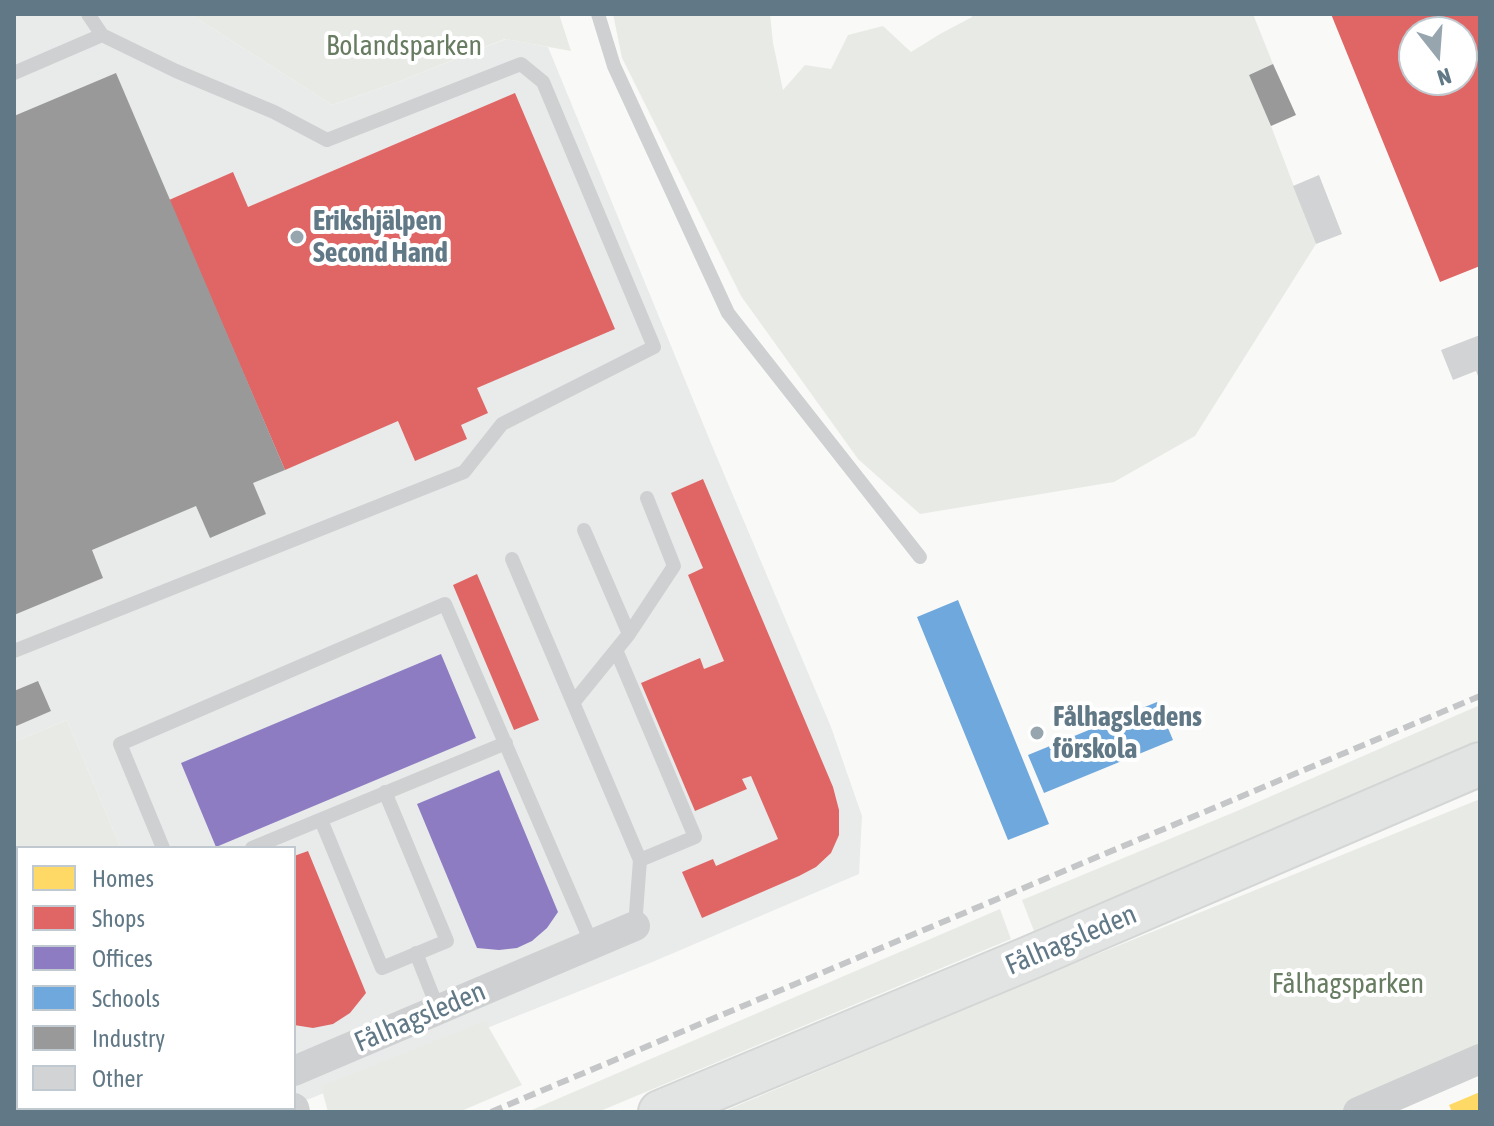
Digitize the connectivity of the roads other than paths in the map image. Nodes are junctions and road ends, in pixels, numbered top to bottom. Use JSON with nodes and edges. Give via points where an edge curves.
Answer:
{"nodes":[{"id":1,"x":88,"y":14,"type":"edge"},
{"id":2,"x":598,"y":14,"type":"edge"},
{"id":3,"x":102,"y":35,"type":"junction"},
{"id":4,"x":14,"y":73,"type":"edge"},
{"id":5,"x":647,"y":498,"type":"dead end"},
{"id":6,"x":584,"y":530,"type":"dead end"},
{"id":7,"x":920,"y":557,"type":"dead end"},
{"id":8,"x":512,"y":559,"type":"dead end"},
{"id":9,"x":629,"y":634,"type":"junction"},
{"id":10,"x":616,"y":650,"type":"junction"},
{"id":11,"x":14,"y":651,"type":"edge"},
{"id":12,"x":573,"y":703,"type":"junction"},
{"id":13,"x":506,"y":743,"type":"junction"},
{"id":14,"x":1480,"y":764,"type":"edge"},
{"id":15,"x":385,"y":792,"type":"junction"},
{"id":16,"x":321,"y":820,"type":"junction"},
{"id":17,"x":162,"y":846,"type":"edge"},
{"id":18,"x":257,"y":846,"type":"edge"},
{"id":19,"x":640,"y":860,"type":"junction"},
{"id":20,"x":635,"y":926,"type":"joint"},
{"id":21,"x":592,"y":944,"type":"junction"},
{"id":22,"x":416,"y":953,"type":"junction"},
{"id":23,"x":438,"y":1009,"type":"junction"},
{"id":24,"x":1480,"y":1059,"type":"edge"},
{"id":25,"x":296,"y":1070,"type":"edge"},
{"id":26,"x":660,"y":1112,"type":"edge"},
{"id":27,"x":1358,"y":1112,"type":"edge"}],
"edges":[{"from":1,"to":3,"type":"lane"},
{"from":2,"to":7,"type":"lane","via":[[614,66],[728,313]]},
{"from":3,"to":4,"type":"lane"},
{"from":3,"to":11,"type":"lane","via":[[327,140],[521,64],[543,82],[654,347],[502,424],[464,472]]},
{"from":5,"to":9,"type":"lane","via":[[674,566]]},
{"from":6,"to":9,"type":"lane"},
{"from":8,"to":12,"type":"lane"},
{"from":9,"to":10,"type":"lane"},
{"from":10,"to":12,"type":"lane"},
{"from":10,"to":19,"type":"lane","via":[[695,837]]},
{"from":12,"to":19,"type":"lane"},
{"from":13,"to":15,"type":"lane"},
{"from":13,"to":17,"type":"lane","via":[[445,604],[120,744]]},
{"from":13,"to":21,"type":"lane"},
{"from":14,"to":26,"type":"main road","name":"Fålhagsleden"},
{"from":15,"to":16,"type":"lane"},
{"from":15,"to":22,"type":"lane","via":[[447,941]]},
{"from":16,"to":18,"type":"lane"},
{"from":16,"to":22,"type":"lane","via":[[382,968]]},
{"from":19,"to":20,"type":"lane"},
{"from":20,"to":21,"type":"street","name":"Fålhagsleden"},
{"from":21,"to":23,"type":"street","name":"Fålhagsleden"},
{"from":22,"to":23,"type":"lane"},
{"from":23,"to":25,"type":"street","name":"Fålhagsleden"},
{"from":24,"to":27,"type":"street"}]}
